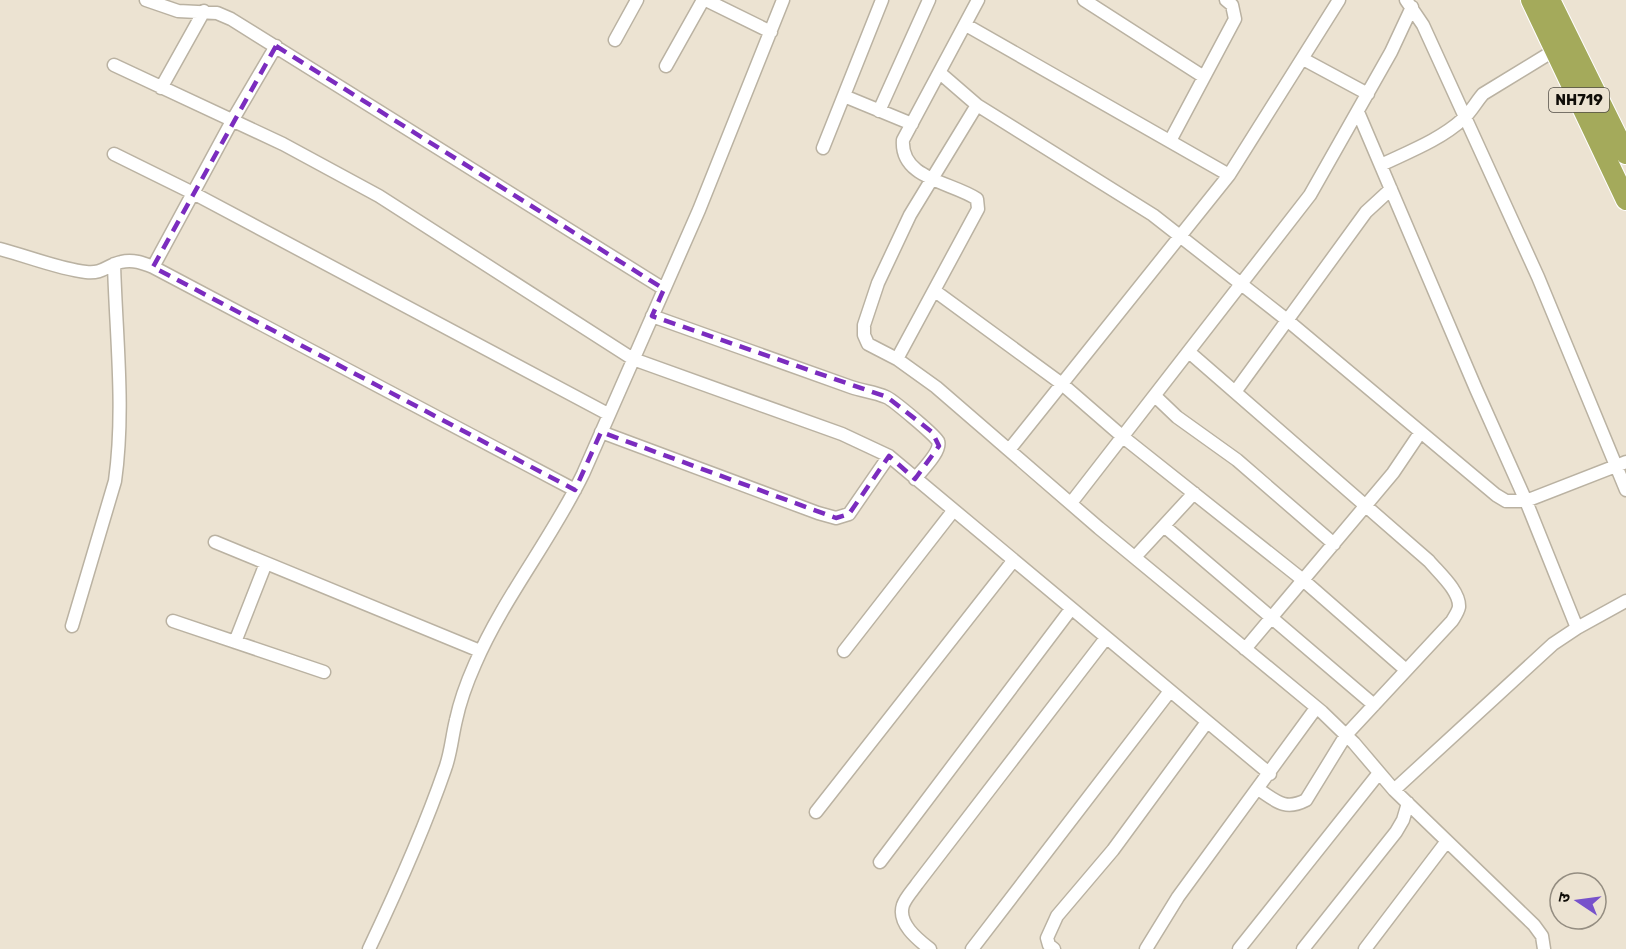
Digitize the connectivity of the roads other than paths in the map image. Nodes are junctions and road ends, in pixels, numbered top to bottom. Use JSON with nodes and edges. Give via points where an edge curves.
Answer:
{"nodes":[{"id":1,"x":146,"y":0,"type":"edge"},
{"id":2,"x":637,"y":0,"type":"edge"},
{"id":3,"x":704,"y":0,"type":"edge"},
{"id":4,"x":783,"y":0,"type":"edge"},
{"id":5,"x":882,"y":0,"type":"edge"},
{"id":6,"x":929,"y":0,"type":"edge"},
{"id":7,"x":978,"y":0,"type":"edge"},
{"id":8,"x":1084,"y":0,"type":"edge"},
{"id":9,"x":1226,"y":0,"type":"edge"},
{"id":10,"x":1339,"y":0,"type":"edge"},
{"id":11,"x":1531,"y":0,"type":"edge"},
{"id":12,"x":1550,"y":0,"type":"edge"},
{"id":13,"x":1409,"y":4,"type":"edge"},
{"id":14,"x":204,"y":11,"type":"junction"},
{"id":15,"x":966,"y":25,"type":"junction"},
{"id":16,"x":771,"y":32,"type":"junction"},
{"id":17,"x":615,"y":40,"type":"dead end"},
{"id":18,"x":276,"y":46,"type":"junction"},
{"id":19,"x":1555,"y":50,"type":"junction"},
{"id":20,"x":1303,"y":59,"type":"junction"},
{"id":21,"x":114,"y":65,"type":"dead end"},
{"id":22,"x":666,"y":66,"type":"dead end"},
{"id":23,"x":940,"y":73,"type":"junction"},
{"id":24,"x":1204,"y":77,"type":"junction"},
{"id":25,"x":161,"y":88,"type":"junction"},
{"id":26,"x":1368,"y":94,"type":"junction"},
{"id":27,"x":844,"y":96,"type":"junction"},
{"id":28,"x":977,"y":105,"type":"junction"},
{"id":29,"x":879,"y":111,"type":"junction"},
{"id":30,"x":1358,"y":112,"type":"junction"},
{"id":31,"x":1464,"y":118,"type":"junction"},
{"id":32,"x":232,"y":121,"type":"junction"},
{"id":33,"x":912,"y":124,"type":"junction"},
{"id":34,"x":1170,"y":141,"type":"junction"},
{"id":35,"x":823,"y":148,"type":"dead end"},
{"id":36,"x":114,"y":154,"type":"dead end"},
{"id":37,"x":1626,"y":154,"type":"edge"},
{"id":38,"x":1381,"y":165,"type":"junction"},
{"id":39,"x":1229,"y":175,"type":"junction"},
{"id":40,"x":933,"y":178,"type":"junction"},
{"id":41,"x":1391,"y":189,"type":"junction"},
{"id":42,"x":193,"y":193,"type":"junction"},
{"id":43,"x":1626,"y":200,"type":"edge"},
{"id":44,"x":1179,"y":236,"type":"junction"},
{"id":45,"x":0,"y":249,"type":"edge"},
{"id":46,"x":114,"y":264,"type":"junction"},
{"id":47,"x":153,"y":267,"type":"junction"},
{"id":48,"x":1242,"y":284,"type":"junction"},
{"id":49,"x":664,"y":289,"type":"junction"},
{"id":50,"x":935,"y":291,"type":"junction"},
{"id":51,"x":652,"y":316,"type":"junction"},
{"id":52,"x":1287,"y":320,"type":"junction"},
{"id":53,"x":1189,"y":352,"type":"junction"},
{"id":54,"x":633,"y":359,"type":"junction"},
{"id":55,"x":897,"y":359,"type":"junction"},
{"id":56,"x":1062,"y":384,"type":"junction"},
{"id":57,"x":1234,"y":392,"type":"junction"},
{"id":58,"x":1155,"y":396,"type":"junction"},
{"id":59,"x":608,"y":414,"type":"junction"},
{"id":60,"x":601,"y":432,"type":"junction"},
{"id":61,"x":1420,"y":433,"type":"junction"},
{"id":62,"x":1123,"y":436,"type":"junction"},
{"id":63,"x":1009,"y":450,"type":"junction"},
{"id":64,"x":889,"y":456,"type":"junction"},
{"id":65,"x":1622,"y":463,"type":"edge"},
{"id":66,"x":915,"y":479,"type":"junction"},
{"id":67,"x":575,"y":490,"type":"junction"},
{"id":68,"x":1626,"y":490,"type":"edge"},
{"id":69,"x":1194,"y":493,"type":"junction"},
{"id":70,"x":1526,"y":501,"type":"junction"},
{"id":71,"x":1071,"y":503,"type":"junction"},
{"id":72,"x":1366,"y":506,"type":"junction"},
{"id":73,"x":953,"y":511,"type":"junction"},
{"id":74,"x":1164,"y":526,"type":"junction"},
{"id":75,"x":216,"y":542,"type":"dead end"},
{"id":76,"x":1334,"y":544,"type":"junction"},
{"id":77,"x":1136,"y":557,"type":"junction"},
{"id":78,"x":1014,"y":561,"type":"junction"},
{"id":79,"x":266,"y":563,"type":"junction"},
{"id":80,"x":1303,"y":580,"type":"junction"},
{"id":81,"x":1626,"y":601,"type":"edge"},
{"id":82,"x":1071,"y":609,"type":"junction"},
{"id":83,"x":1271,"y":618,"type":"junction"},
{"id":84,"x":174,"y":621,"type":"dead end"},
{"id":85,"x":72,"y":626,"type":"dead end"},
{"id":86,"x":1577,"y":628,"type":"junction"},
{"id":87,"x":1106,"y":638,"type":"junction"},
{"id":88,"x":235,"y":642,"type":"junction"},
{"id":89,"x":1245,"y":649,"type":"junction"},
{"id":90,"x":480,"y":651,"type":"junction"},
{"id":91,"x":844,"y":651,"type":"dead end"},
{"id":92,"x":1406,"y":670,"type":"junction"},
{"id":93,"x":324,"y":672,"type":"dead end"},
{"id":94,"x":1170,"y":691,"type":"junction"},
{"id":95,"x":1374,"y":705,"type":"junction"},
{"id":96,"x":1316,"y":708,"type":"junction"},
{"id":97,"x":1207,"y":722,"type":"junction"},
{"id":98,"x":1346,"y":735,"type":"junction"},
{"id":99,"x":1379,"y":773,"type":"junction"},
{"id":100,"x":1270,"y":774,"type":"junction"},
{"id":101,"x":1258,"y":789,"type":"junction"},
{"id":102,"x":1395,"y":790,"type":"junction"},
{"id":103,"x":1408,"y":803,"type":"junction"},
{"id":104,"x":816,"y":812,"type":"dead end"},
{"id":105,"x":1447,"y":841,"type":"junction"},
{"id":106,"x":880,"y":862,"type":"dead end"},
{"id":107,"x":369,"y":949,"type":"edge"},
{"id":108,"x":930,"y":949,"type":"edge"},
{"id":109,"x":972,"y":949,"type":"edge"},
{"id":110,"x":1054,"y":949,"type":"edge"},
{"id":111,"x":1146,"y":949,"type":"edge"},
{"id":112,"x":1239,"y":949,"type":"edge"},
{"id":113,"x":1303,"y":949,"type":"edge"},
{"id":114,"x":1365,"y":949,"type":"edge"},
{"id":115,"x":1544,"y":949,"type":"edge"}],
"edges":[{"from":1,"to":14,"type":"street","via":[[178,10]]},
{"from":2,"to":17,"type":"street"},
{"from":3,"to":16,"type":"street"},
{"from":3,"to":22,"type":"street"},
{"from":4,"to":16,"type":"street"},
{"from":5,"to":27,"type":"street"},
{"from":6,"to":29,"type":"street"},
{"from":7,"to":15,"type":"street"},
{"from":8,"to":24,"type":"street"},
{"from":9,"to":24,"type":"street","via":[[1232,5],[1235,19]]},
{"from":10,"to":20,"type":"street"},
{"from":11,"to":19,"type":"highway","number":"NH719"},
{"from":12,"to":37,"type":"highway","number":"NH719"},
{"from":13,"to":26,"type":"street"},
{"from":13,"to":31,"type":"street","via":[[1423,25]]},
{"from":14,"to":18,"type":"street","via":[[231,19]]},
{"from":14,"to":25,"type":"street"},
{"from":15,"to":23,"type":"street"},
{"from":15,"to":34,"type":"street"},
{"from":16,"to":49,"type":"street"},
{"from":18,"to":32,"type":"street"},
{"from":18,"to":49,"type":"street"},
{"from":19,"to":31,"type":"street","via":[[1483,94]]},
{"from":19,"to":43,"type":"highway","number":"NH719"},
{"from":20,"to":26,"type":"street"},
{"from":20,"to":39,"type":"street"},
{"from":21,"to":25,"type":"street"},
{"from":23,"to":28,"type":"street"},
{"from":23,"to":33,"type":"street"},
{"from":24,"to":34,"type":"street"},
{"from":25,"to":32,"type":"street"},
{"from":26,"to":30,"type":"street"},
{"from":27,"to":29,"type":"street"},
{"from":27,"to":35,"type":"street"},
{"from":28,"to":40,"type":"street"},
{"from":28,"to":44,"type":"street","via":[[1132,201]]},
{"from":29,"to":33,"type":"street"},
{"from":30,"to":38,"type":"street"},
{"from":30,"to":48,"type":"street","via":[[1310,195]]},
{"from":31,"to":38,"type":"street","via":[[1435,138]]},
{"from":31,"to":65,"type":"street"},
{"from":32,"to":42,"type":"street"},
{"from":32,"to":54,"type":"street","via":[[379,196]]},
{"from":33,"to":40,"type":"street","via":[[903,140],[903,152],[916,170]]},
{"from":34,"to":39,"type":"street"},
{"from":36,"to":42,"type":"street"},
{"from":38,"to":41,"type":"street"},
{"from":39,"to":44,"type":"street"},
{"from":40,"to":50,"type":"street","via":[[967,192],[977,200],[978,209]]},
{"from":40,"to":55,"type":"street","via":[[910,214],[864,325],[868,344]]},
{"from":41,"to":52,"type":"street","via":[[1366,212]]},
{"from":41,"to":70,"type":"street"},
{"from":42,"to":47,"type":"street"},
{"from":42,"to":59,"type":"street"},
{"from":44,"to":48,"type":"street"},
{"from":44,"to":56,"type":"street"},
{"from":45,"to":46,"type":"street","via":[[86,272],[102,272]]},
{"from":46,"to":47,"type":"street","via":[[139,261]]},
{"from":46,"to":85,"type":"street","via":[[120,429],[115,481]]},
{"from":47,"to":67,"type":"street"},
{"from":48,"to":52,"type":"street"},
{"from":48,"to":53,"type":"street"},
{"from":49,"to":51,"type":"street"},
{"from":50,"to":55,"type":"street"},
{"from":50,"to":56,"type":"street"},
{"from":51,"to":54,"type":"street"},
{"from":51,"to":66,"type":"street","via":[[887,397],[938,441],[936,453]]},
{"from":52,"to":57,"type":"street"},
{"from":52,"to":61,"type":"street"},
{"from":53,"to":57,"type":"street"},
{"from":53,"to":58,"type":"street"},
{"from":54,"to":59,"type":"street"},
{"from":54,"to":64,"type":"street","via":[[842,434]]},
{"from":55,"to":63,"type":"street"},
{"from":56,"to":62,"type":"street"},
{"from":56,"to":63,"type":"street"},
{"from":57,"to":72,"type":"street"},
{"from":58,"to":62,"type":"street"},
{"from":58,"to":76,"type":"street","via":[[1177,417],[1246,467]]},
{"from":59,"to":60,"type":"street"},
{"from":60,"to":64,"type":"street","via":[[836,518],[849,514]]},
{"from":60,"to":67,"type":"street"},
{"from":61,"to":70,"type":"street","via":[[1506,501]]},
{"from":61,"to":72,"type":"street"},
{"from":62,"to":69,"type":"street"},
{"from":62,"to":71,"type":"street"},
{"from":63,"to":71,"type":"street"},
{"from":64,"to":66,"type":"street"},
{"from":65,"to":68,"type":"street"},
{"from":65,"to":70,"type":"street"},
{"from":66,"to":73,"type":"street"},
{"from":67,"to":90,"type":"street"},
{"from":69,"to":74,"type":"street"},
{"from":69,"to":80,"type":"street"},
{"from":70,"to":86,"type":"street"},
{"from":71,"to":77,"type":"street"},
{"from":72,"to":76,"type":"street"},
{"from":72,"to":92,"type":"street","via":[[1429,561],[1458,601],[1459,610],[1452,621]]},
{"from":73,"to":78,"type":"street"},
{"from":73,"to":91,"type":"street"},
{"from":74,"to":77,"type":"street"},
{"from":74,"to":83,"type":"street"},
{"from":75,"to":79,"type":"street"},
{"from":76,"to":80,"type":"street"},
{"from":77,"to":89,"type":"street"},
{"from":78,"to":82,"type":"street"},
{"from":78,"to":104,"type":"street"},
{"from":79,"to":88,"type":"street"},
{"from":79,"to":90,"type":"street"},
{"from":80,"to":83,"type":"street"},
{"from":80,"to":92,"type":"street"},
{"from":81,"to":86,"type":"street"},
{"from":82,"to":87,"type":"street"},
{"from":82,"to":106,"type":"street"},
{"from":83,"to":89,"type":"street"},
{"from":83,"to":95,"type":"street"},
{"from":84,"to":88,"type":"street"},
{"from":86,"to":102,"type":"street","via":[[1537,658]]},
{"from":87,"to":94,"type":"street"},
{"from":87,"to":108,"type":"street","via":[[903,905],[902,916],[907,926]]},
{"from":88,"to":93,"type":"street"},
{"from":89,"to":96,"type":"street"},
{"from":90,"to":107,"type":"street","via":[[461,701],[450,755],[438,789]]},
{"from":92,"to":95,"type":"street"},
{"from":94,"to":97,"type":"street"},
{"from":94,"to":109,"type":"street"},
{"from":95,"to":98,"type":"street"},
{"from":96,"to":98,"type":"street"},
{"from":96,"to":100,"type":"street"},
{"from":97,"to":100,"type":"street"},
{"from":97,"to":110,"type":"street","via":[[1113,850],[1057,916],[1047,938]]},
{"from":98,"to":99,"type":"street"},
{"from":98,"to":101,"type":"street","via":[[1306,800],[1297,805],[1282,804]]},
{"from":99,"to":102,"type":"street"},
{"from":99,"to":112,"type":"street"},
{"from":100,"to":101,"type":"street"},
{"from":101,"to":111,"type":"street","via":[[1178,897]]},
{"from":102,"to":103,"type":"street"},
{"from":103,"to":105,"type":"street"},
{"from":103,"to":113,"type":"street","via":[[1396,832]]},
{"from":105,"to":114,"type":"street"},
{"from":105,"to":115,"type":"street","via":[[1534,925],[1542,936]]}]}
